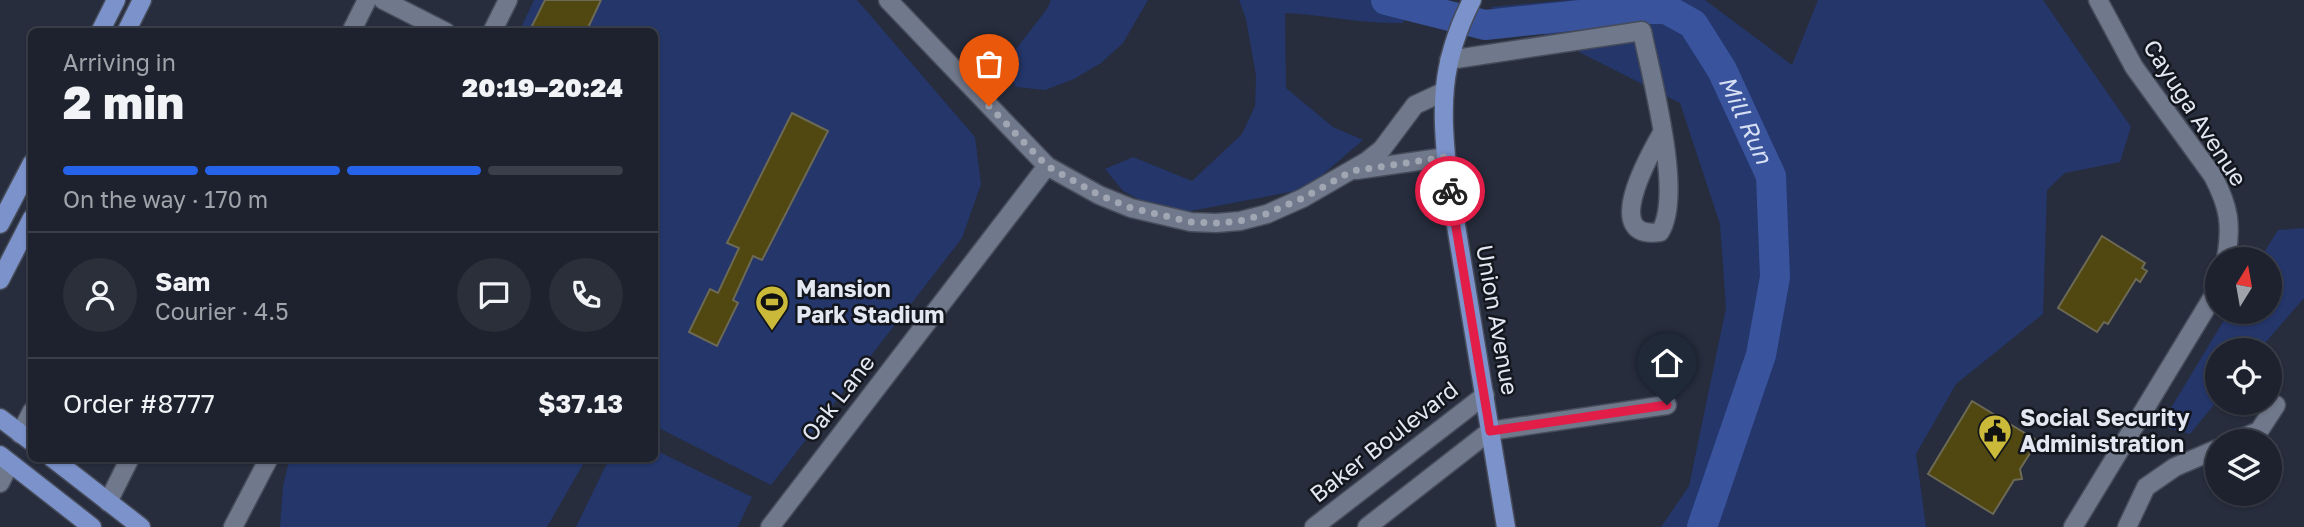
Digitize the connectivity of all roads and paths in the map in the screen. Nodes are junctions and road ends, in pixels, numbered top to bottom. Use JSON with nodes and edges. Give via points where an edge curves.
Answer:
{"nodes":[{"id":1,"x":116,"y":0,"type":"edge"},
{"id":2,"x":142,"y":0,"type":"edge"},
{"id":3,"x":367,"y":0,"type":"edge"},
{"id":4,"x":383,"y":0,"type":"edge"},
{"id":5,"x":508,"y":0,"type":"edge"},
{"id":6,"x":888,"y":0,"type":"edge"},
{"id":7,"x":2098,"y":0,"type":"edge"},
{"id":8,"x":1470,"y":4,"type":"edge"},
{"id":9,"x":102,"y":28,"type":"edge"},
{"id":10,"x":128,"y":28,"type":"edge"},
{"id":11,"x":353,"y":28,"type":"edge"},
{"id":12,"x":438,"y":28,"type":"edge"},
{"id":13,"x":494,"y":28,"type":"edge"},
{"id":14,"x":1449,"y":61,"type":"junction"},
{"id":15,"x":1443,"y":92,"type":"junction"},
{"id":16,"x":1662,"y":133,"type":"junction"},
{"id":17,"x":1446,"y":157,"type":"junction"},
{"id":18,"x":1047,"y":166,"type":"junction"},
{"id":19,"x":28,"y":171,"type":"edge"},
{"id":20,"x":1352,"y":171,"type":"junction"},
{"id":21,"x":0,"y":224,"type":"edge"},
{"id":22,"x":28,"y":226,"type":"edge"},
{"id":23,"x":2228,"y":247,"type":"edge"},
{"id":24,"x":0,"y":280,"type":"edge"},
{"id":25,"x":2205,"y":310,"type":"edge"},
{"id":26,"x":1485,"y":395,"type":"junction"},
{"id":27,"x":1667,"y":405,"type":"dead end"},
{"id":28,"x":0,"y":418,"type":"edge"},
{"id":29,"x":1490,"y":431,"type":"junction"},
{"id":30,"x":26,"y":438,"type":"edge"},
{"id":31,"x":2205,"y":454,"type":"edge"},
{"id":32,"x":5,"y":459,"type":"edge"},
{"id":33,"x":57,"y":462,"type":"edge"},
{"id":34,"x":128,"y":462,"type":"edge"},
{"id":35,"x":267,"y":462,"type":"edge"},
{"id":36,"x":0,"y":483,"type":"edge"},
{"id":37,"x":108,"y":502,"type":"junction"},
{"id":38,"x":92,"y":527,"type":"edge"},
{"id":39,"x":141,"y":527,"type":"edge"},
{"id":40,"x":233,"y":527,"type":"edge"},
{"id":41,"x":770,"y":527,"type":"edge"},
{"id":42,"x":1314,"y":527,"type":"edge"},
{"id":43,"x":1367,"y":527,"type":"edge"},
{"id":44,"x":1506,"y":527,"type":"edge"},
{"id":45,"x":2073,"y":527,"type":"edge"},
{"id":46,"x":2127,"y":527,"type":"edge"}],
"edges":[{"from":1,"to":9,"type":"main road"},
{"from":2,"to":10,"type":"main road"},
{"from":3,"to":11,"type":"street"},
{"from":4,"to":12,"type":"street"},
{"from":5,"to":13,"type":"street"},
{"from":6,"to":18,"type":"street"},
{"from":7,"to":23,"type":"street","name":"Cayuga Avenue","via":[[2134,67],[2221,191],[2228,207]]},
{"from":8,"to":14,"type":"main road","name":"Union Avenue"},
{"from":14,"to":15,"type":"main road","name":"Union Avenue"},
{"from":14,"to":16,"type":"street","via":[[1642,31]]},
{"from":15,"to":17,"type":"main road","name":"Union Avenue"},
{"from":15,"to":20,"type":"street","via":[[1415,105],[1382,149]]},
{"from":16,"to":16,"type":"street","via":[[1639,173],[1632,200],[1631,218],[1648,234],[1660,232],[1670,201]]},
{"from":17,"to":20,"type":"street"},
{"from":17,"to":26,"type":"main road","name":"Union Avenue"},
{"from":18,"to":20,"type":"street","via":[[1131,208],[1216,223],[1266,214]]},
{"from":18,"to":41,"type":"street","name":"Oak Lane"},
{"from":19,"to":21,"type":"main road"},
{"from":22,"to":24,"type":"main road"},
{"from":25,"to":45,"type":"street"},
{"from":26,"to":29,"type":"main road","name":"Union Avenue"},
{"from":26,"to":42,"type":"street","name":"Baker Boulevard"},
{"from":27,"to":29,"type":"street"},
{"from":28,"to":30,"type":"main road"},
{"from":29,"to":43,"type":"street"},
{"from":29,"to":44,"type":"main road","name":"Union Avenue"},
{"from":31,"to":46,"type":"street","via":[[2146,487]]},
{"from":32,"to":36,"type":"street"},
{"from":32,"to":38,"type":"main road"},
{"from":33,"to":37,"type":"main road"},
{"from":34,"to":37,"type":"street"},
{"from":35,"to":40,"type":"street"},
{"from":37,"to":39,"type":"main road"}]}
